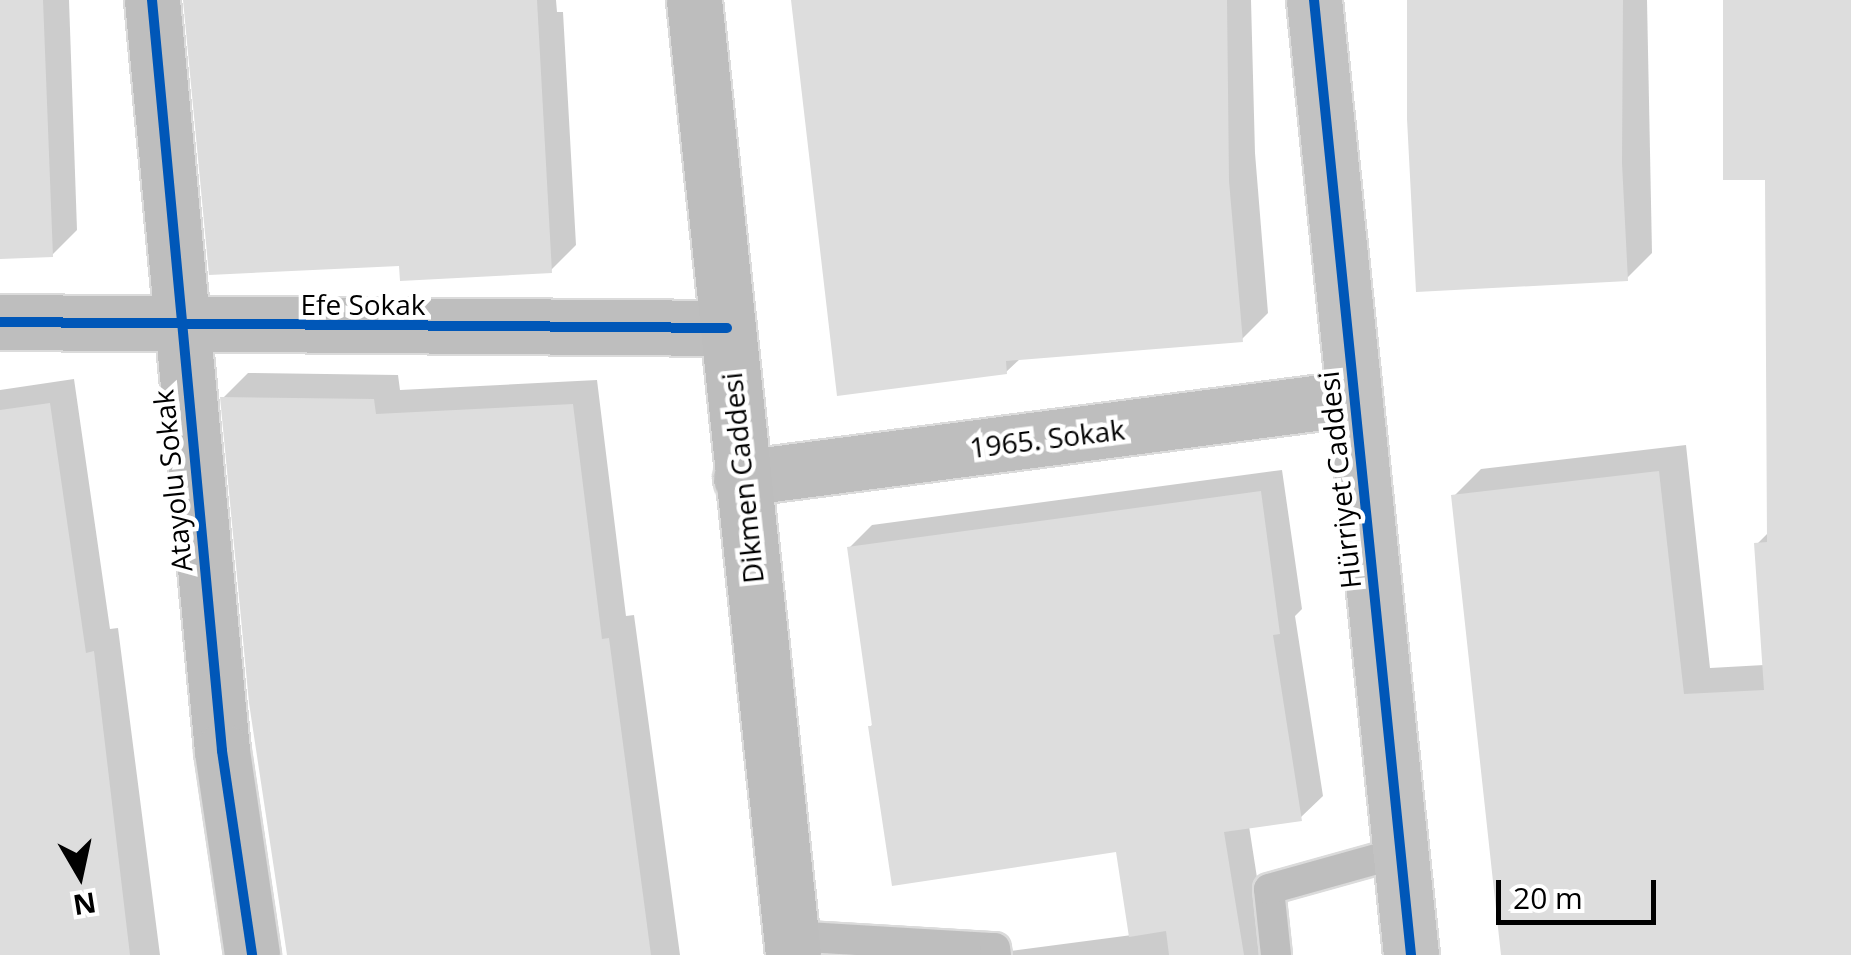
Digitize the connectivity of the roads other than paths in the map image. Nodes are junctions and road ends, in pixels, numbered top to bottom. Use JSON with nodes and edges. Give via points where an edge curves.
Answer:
{"nodes":[{"id":1,"x":152,"y":0,"type":"edge"},
{"id":2,"x":694,"y":0,"type":"edge"},
{"id":3,"x":1314,"y":0,"type":"edge"},
{"id":4,"x":0,"y":322,"type":"edge"},
{"id":5,"x":179,"y":326,"type":"junction"},
{"id":6,"x":727,"y":328,"type":"junction"},
{"id":7,"x":1353,"y":398,"type":"junction"},
{"id":8,"x":741,"y":478,"type":"junction"},
{"id":9,"x":1398,"y":853,"type":"junction"},
{"id":10,"x":792,"y":945,"type":"edge"},
{"id":11,"x":252,"y":955,"type":"edge"},
{"id":12,"x":996,"y":955,"type":"edge"},
{"id":13,"x":1276,"y":955,"type":"edge"},
{"id":14,"x":1411,"y":955,"type":"edge"}],
"edges":[{"from":1,"to":5,"type":"street","name":"Atayolu Sokak"},
{"from":2,"to":6,"type":"main road","name":"Dikmen Caddesi"},
{"from":3,"to":7,"type":"street","name":"Hürriyet Caddesi"},
{"from":4,"to":5,"type":"street","name":"Efe Sokak"},
{"from":5,"to":6,"type":"street","name":"Efe Sokak"},
{"from":5,"to":11,"type":"street","name":"Atayolu Sokak","via":[[222,751]]},
{"from":6,"to":8,"type":"main road","name":"Dikmen Caddesi"},
{"from":7,"to":8,"type":"street","name":"1965. Sokak"},
{"from":7,"to":9,"type":"street","name":"Hürriyet Caddesi"},
{"from":8,"to":10,"type":"main road","name":"Dikmen Caddesi"},
{"from":9,"to":13,"type":"lane","via":[[1269,889]]},
{"from":9,"to":14,"type":"street","name":"Hürriyet Caddesi"},
{"from":10,"to":12,"type":"lane","via":[[995,948]]}]}
